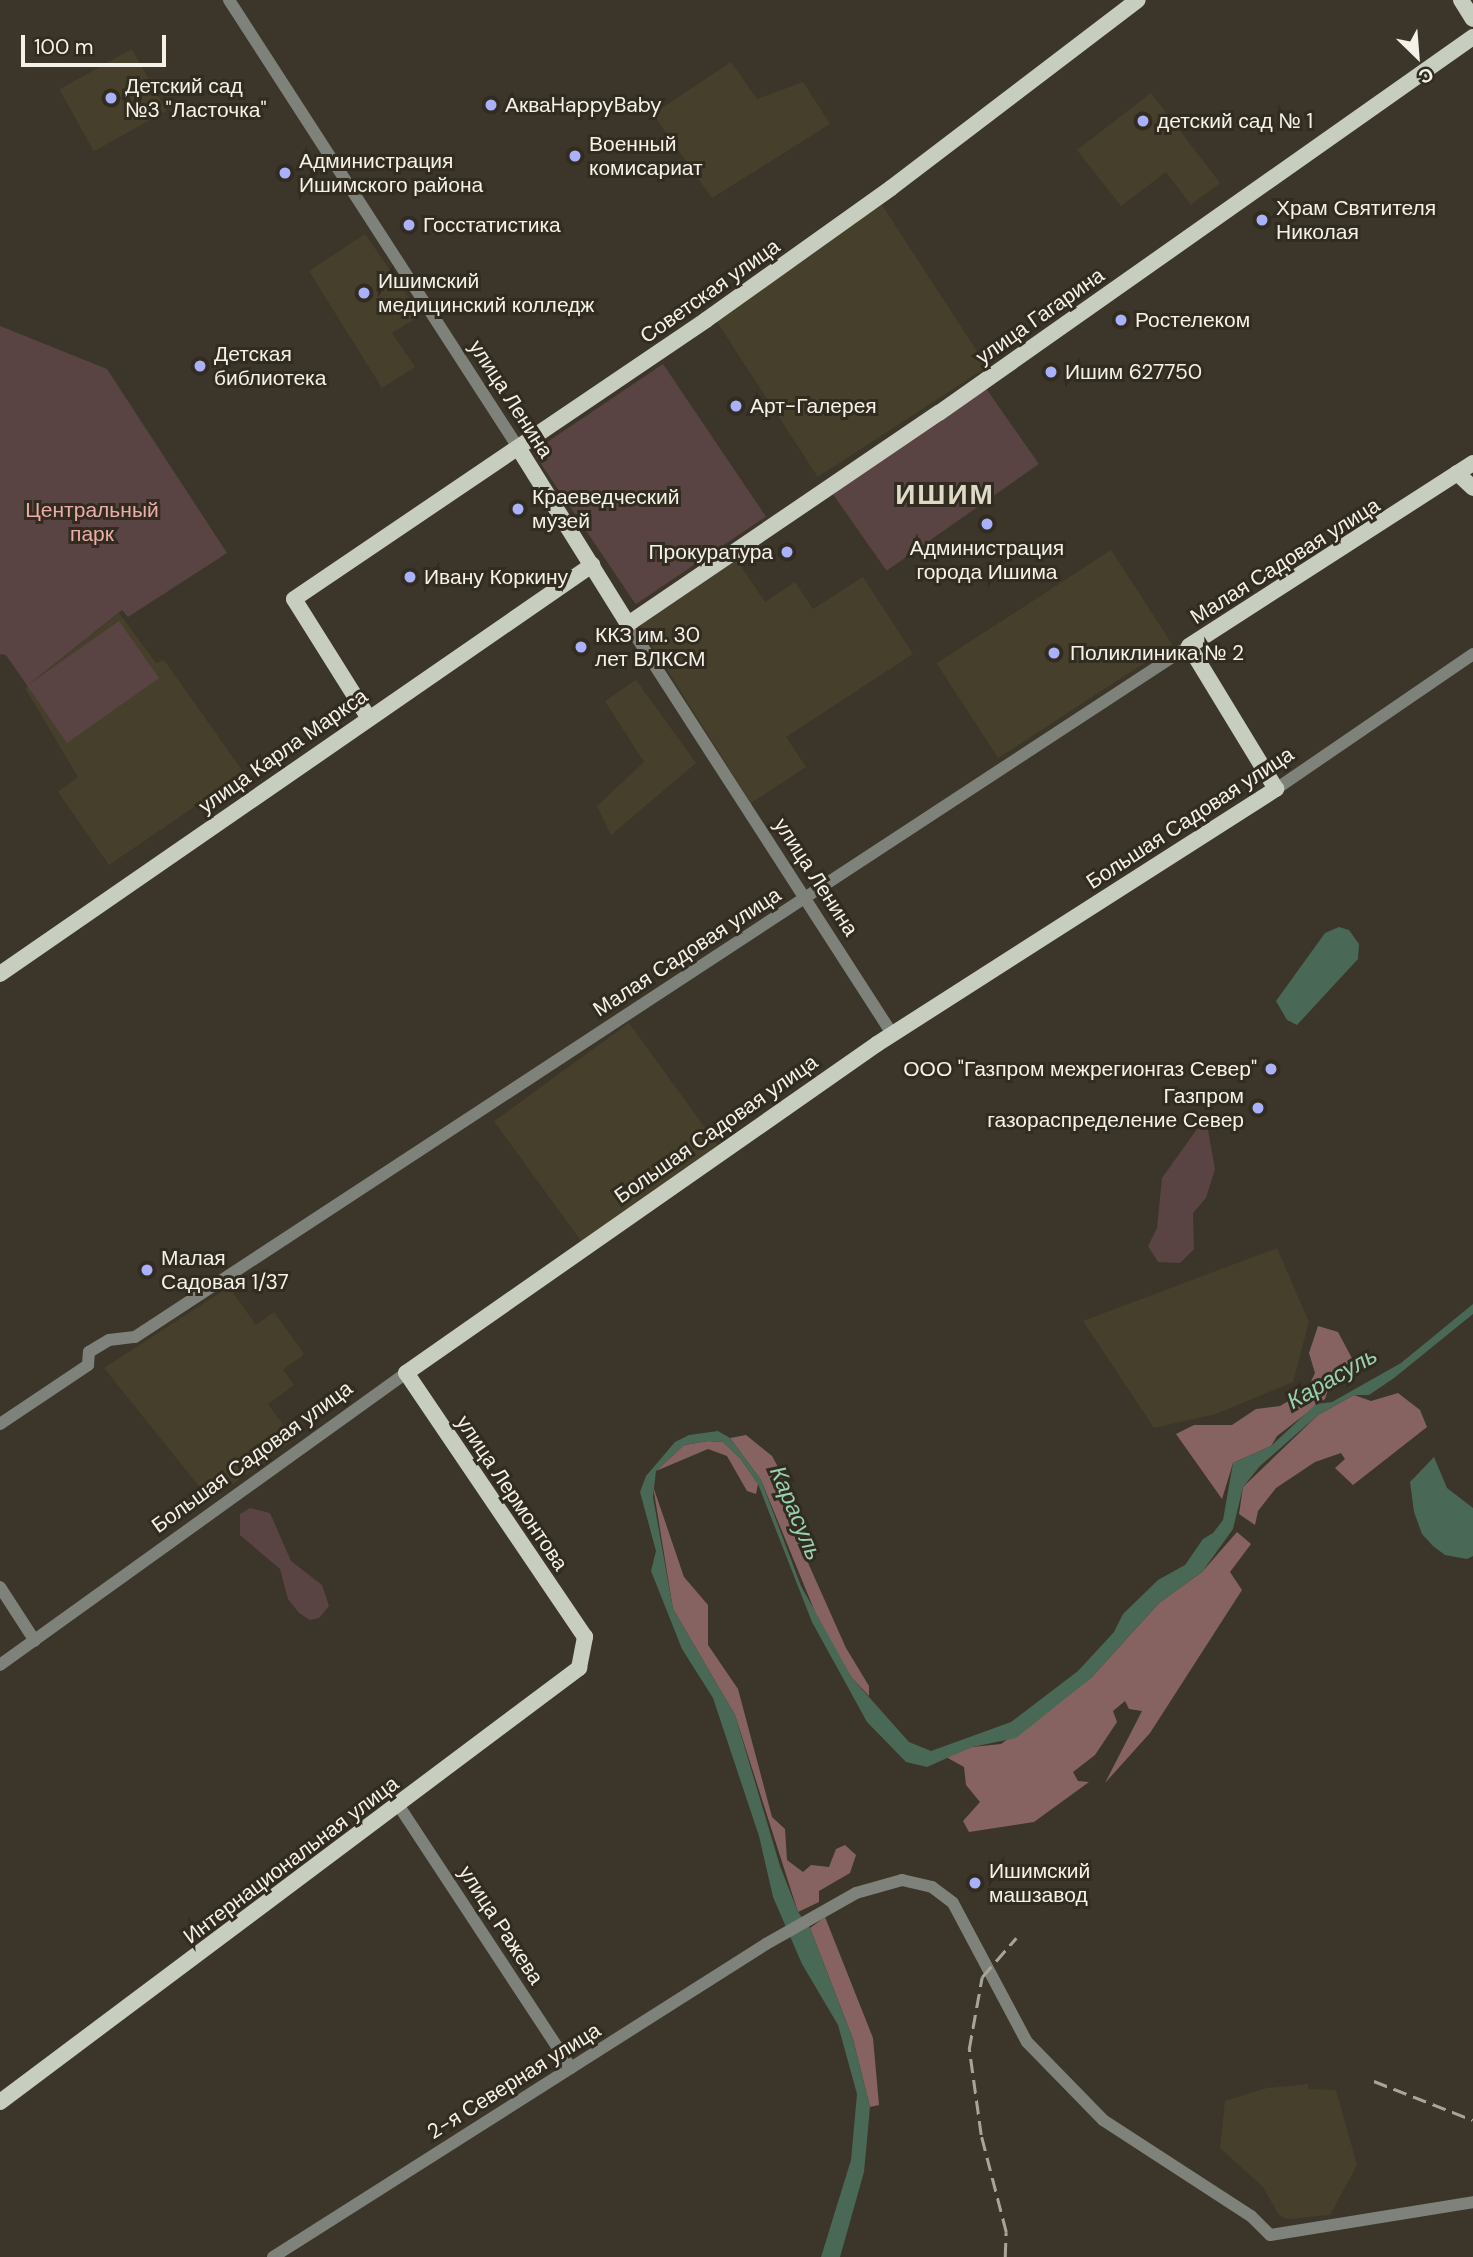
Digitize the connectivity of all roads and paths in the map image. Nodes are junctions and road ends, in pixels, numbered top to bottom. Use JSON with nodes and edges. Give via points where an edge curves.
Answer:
{"nodes":[{"id":1,"x":229,"y":0,"type":"edge"},
{"id":2,"x":1138,"y":0,"type":"edge"},
{"id":3,"x":1461,"y":0,"type":"edge"},
{"id":4,"x":1473,"y":19,"type":"edge"},
{"id":5,"x":1473,"y":37,"type":"edge"},
{"id":6,"x":519,"y":449,"type":"junction"},
{"id":7,"x":1473,"y":463,"type":"edge"},
{"id":8,"x":1457,"y":473,"type":"junction"},
{"id":9,"x":1473,"y":488,"type":"edge"},
{"id":10,"x":592,"y":565,"type":"junction"},
{"id":11,"x":628,"y":624,"type":"junction"},
{"id":12,"x":1189,"y":646,"type":"junction"},
{"id":13,"x":1473,"y":654,"type":"edge"},
{"id":14,"x":368,"y":717,"type":"junction"},
{"id":15,"x":1276,"y":789,"type":"junction"},
{"id":16,"x":806,"y":901,"type":"junction"},
{"id":17,"x":0,"y":974,"type":"edge"},
{"id":18,"x":891,"y":1034,"type":"junction"},
{"id":19,"x":406,"y":1373,"type":"junction"},
{"id":20,"x":0,"y":1424,"type":"edge"},
{"id":21,"x":0,"y":1587,"type":"edge"},
{"id":22,"x":585,"y":1637,"type":"joint"},
{"id":23,"x":35,"y":1641,"type":"junction"},
{"id":24,"x":0,"y":1665,"type":"edge"},
{"id":25,"x":397,"y":1804,"type":"junction"},
{"id":26,"x":571,"y":2068,"type":"junction"},
{"id":27,"x":0,"y":2102,"type":"edge"},
{"id":28,"x":1473,"y":2202,"type":"edge"},
{"id":29,"x":273,"y":2257,"type":"edge"}],
"edges":[{"from":1,"to":6,"type":"street","name":"улица Ленина"},
{"from":2,"to":6,"type":"main road","name":"Советская улица","via":[[891,188]]},
{"from":3,"to":4,"type":"main road"},
{"from":5,"to":11,"type":"main road","name":"улица Гагарина","via":[[948,406]]},
{"from":6,"to":10,"type":"main road","name":"улица Ленина"},
{"from":6,"to":14,"type":"main road","name":"Советская улица","via":[[295,599]]},
{"from":7,"to":8,"type":"main road","name":"Малая Садовая улица"},
{"from":8,"to":9,"type":"main road"},
{"from":8,"to":12,"type":"main road","name":"Малая Садовая улица"},
{"from":10,"to":11,"type":"main road","name":"улица Ленина"},
{"from":10,"to":14,"type":"main road","name":"улица Карла Маркса"},
{"from":11,"to":16,"type":"street","name":"улица Ленина"},
{"from":12,"to":15,"type":"main road"},
{"from":12,"to":16,"type":"street","name":"Малая Садовая улица"},
{"from":13,"to":15,"type":"street","name":"Большая Садовая улица"},
{"from":14,"to":17,"type":"main road","name":"улица Карла Маркса"},
{"from":15,"to":18,"type":"main road","name":"Большая Садовая улица"},
{"from":16,"to":18,"type":"street","name":"улица Ленина"},
{"from":16,"to":20,"type":"street","name":"Малая Садовая улица","via":[[135,1337],[109,1340],[89,1352],[88,1365]]},
{"from":18,"to":19,"type":"main road","name":"Большая Садовая улица"},
{"from":19,"to":22,"type":"main road","name":"улица Лермонтова"},
{"from":19,"to":23,"type":"street","name":"Большая Садовая улица"},
{"from":21,"to":23,"type":"street"},
{"from":22,"to":25,"type":"main road","name":"Интернациональная улица","via":[[585,1653],[571,1677]]},
{"from":23,"to":24,"type":"street","name":"Большая Садовая улица"},
{"from":25,"to":26,"type":"street","name":"улица Ражева"},
{"from":25,"to":27,"type":"main road","name":"Интернациональная улица"},
{"from":26,"to":28,"type":"street","name":"2-я Северная улица","via":[[823,1910],[883,1882],[902,1880],[932,1887],[953,1903],[1027,2042],[1103,2120],[1251,2216],[1270,2235]]},
{"from":26,"to":29,"type":"street","name":"2-я Северная улица"}]}
